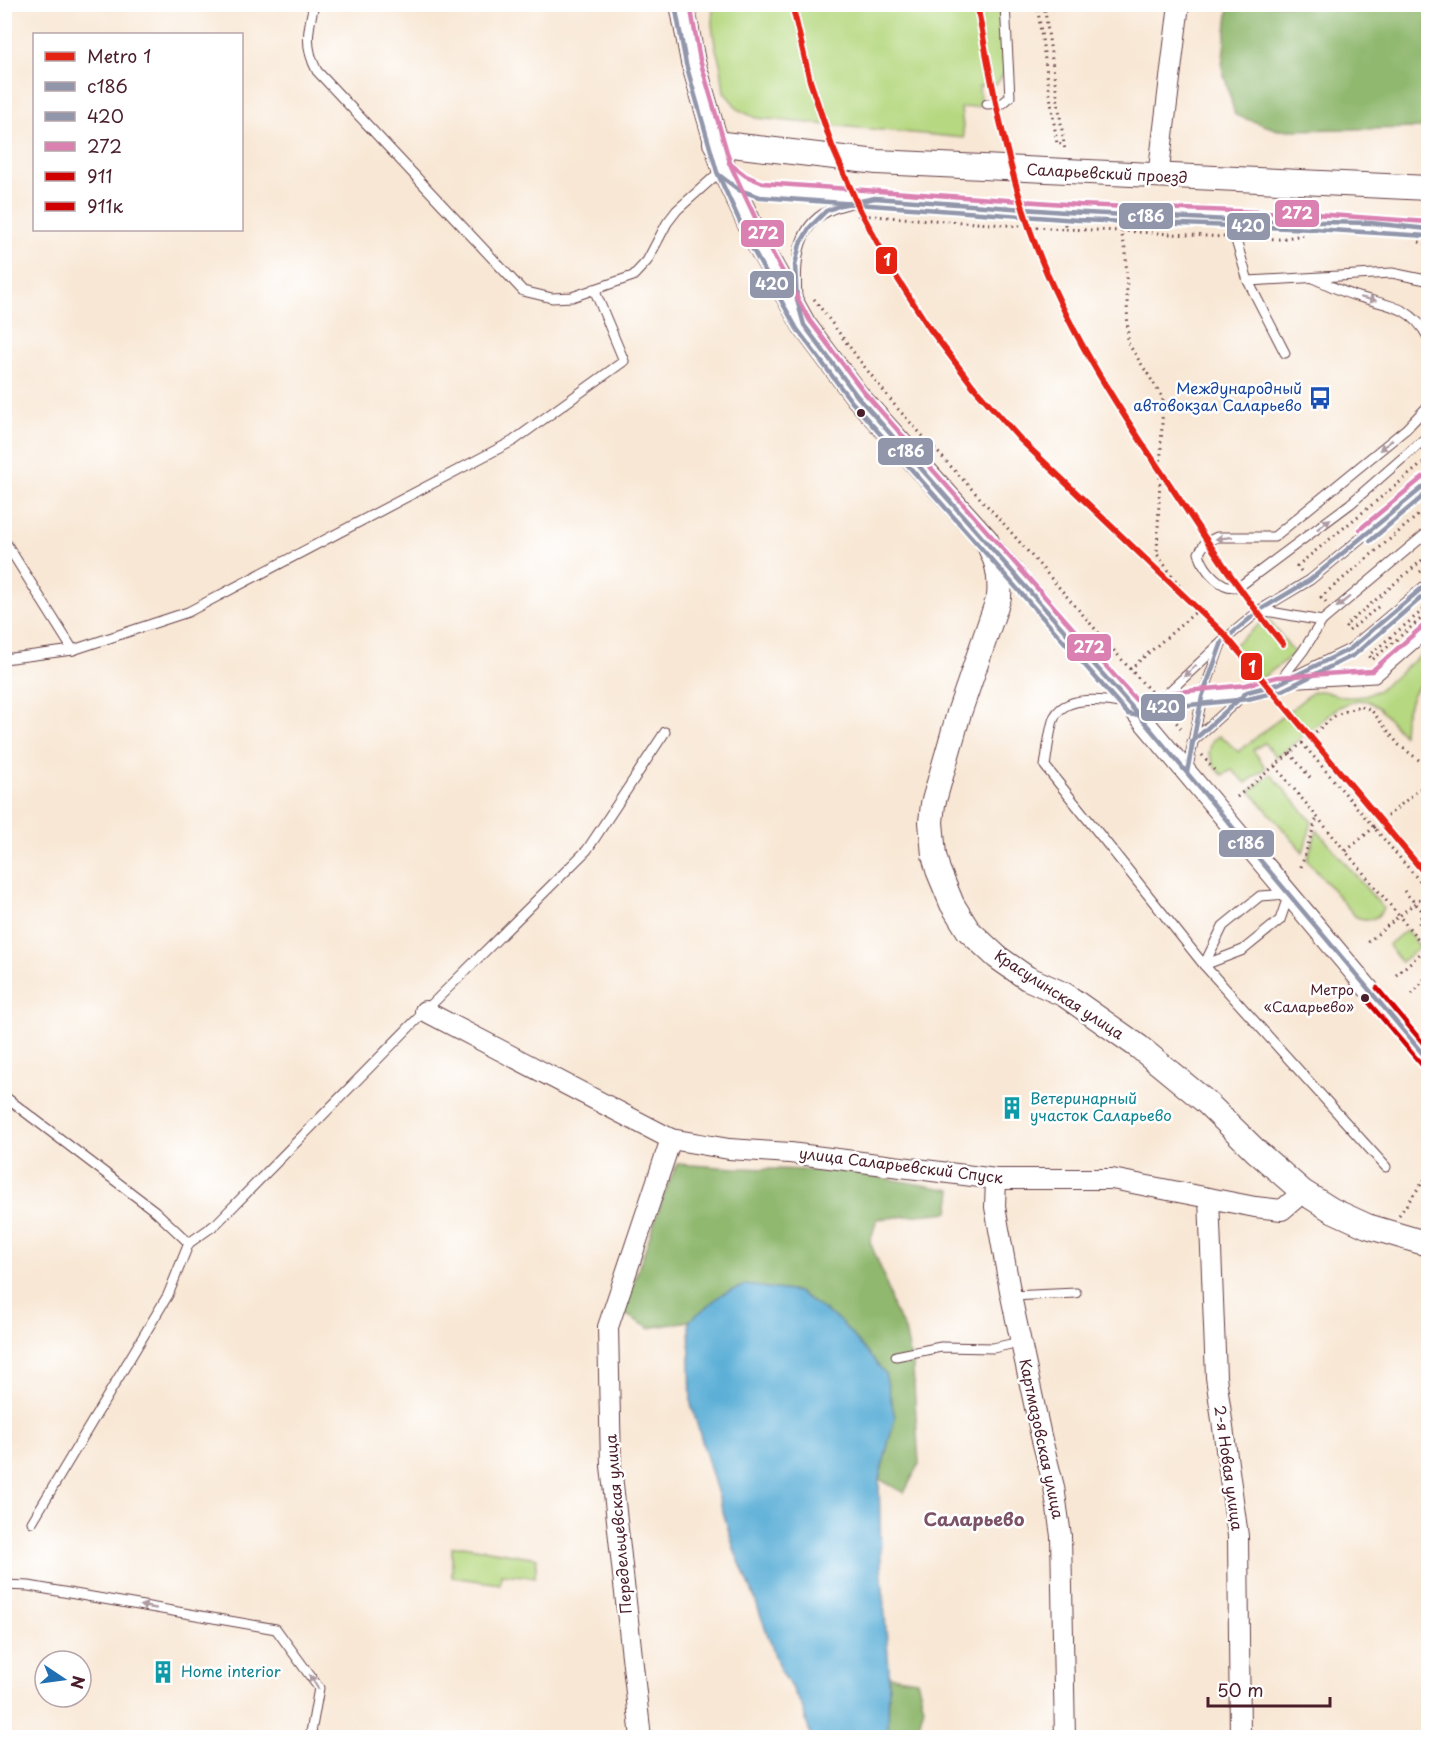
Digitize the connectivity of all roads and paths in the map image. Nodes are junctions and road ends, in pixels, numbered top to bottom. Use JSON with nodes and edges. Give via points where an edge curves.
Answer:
{"nodes":[{"id":1,"x":314,"y":4,"type":"edge"},
{"id":2,"x":682,"y":4,"type":"edge"},
{"id":3,"x":1005,"y":4,"type":"edge"},
{"id":4,"x":1037,"y":4,"type":"edge"},
{"id":5,"x":1044,"y":4,"type":"edge"},
{"id":6,"x":1179,"y":4,"type":"edge"},
{"id":7,"x":987,"y":104,"type":"dead end"},
{"id":8,"x":715,"y":143,"type":"junction"},
{"id":9,"x":724,"y":169,"type":"junction"},
{"id":10,"x":1158,"y":177,"type":"junction"},
{"id":11,"x":1428,"y":188,"type":"edge"},
{"id":12,"x":875,"y":198,"type":"junction"},
{"id":13,"x":1065,"y":213,"type":"junction"},
{"id":14,"x":854,"y":215,"type":"dead end"},
{"id":15,"x":1230,"y":220,"type":"junction"},
{"id":16,"x":1065,"y":229,"type":"junction"},
{"id":17,"x":1428,"y":229,"type":"edge"},
{"id":18,"x":1121,"y":231,"type":"junction"},
{"id":19,"x":1305,"y":235,"type":"dead end"},
{"id":20,"x":1235,"y":238,"type":"junction"},
{"id":21,"x":1418,"y":242,"type":"dead end"},
{"id":22,"x":1428,"y":244,"type":"edge"},
{"id":23,"x":1313,"y":278,"type":"junction"},
{"id":24,"x":1248,"y":282,"type":"junction"},
{"id":25,"x":1428,"y":282,"type":"edge"},
{"id":26,"x":594,"y":290,"type":"junction"},
{"id":27,"x":810,"y":290,"type":"dead end"},
{"id":28,"x":804,"y":326,"type":"junction"},
{"id":29,"x":1428,"y":337,"type":"edge"},
{"id":30,"x":1285,"y":353,"type":"dead end"},
{"id":31,"x":1428,"y":406,"type":"edge"},
{"id":32,"x":1428,"y":436,"type":"edge"},
{"id":33,"x":1428,"y":459,"type":"edge"},
{"id":34,"x":1428,"y":483,"type":"edge"},
{"id":35,"x":1428,"y":507,"type":"edge"},
{"id":36,"x":1428,"y":532,"type":"edge"},
{"id":37,"x":4,"y":540,"type":"edge"},
{"id":38,"x":986,"y":540,"type":"junction"},
{"id":39,"x":1428,"y":555,"type":"edge"},
{"id":40,"x":1301,"y":563,"type":"dead end"},
{"id":41,"x":1428,"y":565,"type":"edge"},
{"id":42,"x":1420,"y":572,"type":"dead end"},
{"id":43,"x":1428,"y":583,"type":"edge"},
{"id":44,"x":1325,"y":594,"type":"dead end"},
{"id":45,"x":1384,"y":602,"type":"dead end"},
{"id":46,"x":1428,"y":606,"type":"edge"},
{"id":47,"x":1260,"y":610,"type":"junction"},
{"id":48,"x":1428,"y":613,"type":"edge"},
{"id":49,"x":1322,"y":621,"type":"junction"},
{"id":50,"x":1428,"y":632,"type":"edge"},
{"id":51,"x":1222,"y":642,"type":"junction"},
{"id":52,"x":73,"y":650,"type":"junction"},
{"id":53,"x":4,"y":659,"type":"edge"},
{"id":54,"x":1130,"y":669,"type":"junction"},
{"id":55,"x":1278,"y":684,"type":"junction"},
{"id":56,"x":1247,"y":692,"type":"junction"},
{"id":57,"x":1202,"y":697,"type":"junction"},
{"id":58,"x":1159,"y":701,"type":"junction"},
{"id":59,"x":1132,"y":706,"type":"junction"},
{"id":60,"x":665,"y":732,"type":"dead end"},
{"id":61,"x":1192,"y":742,"type":"junction"},
{"id":62,"x":1302,"y":743,"type":"junction"},
{"id":63,"x":1290,"y":753,"type":"junction"},
{"id":64,"x":1275,"y":766,"type":"junction"},
{"id":65,"x":1428,"y":767,"type":"edge"},
{"id":66,"x":1214,"y":770,"type":"dead end"},
{"id":67,"x":1187,"y":772,"type":"junction"},
{"id":68,"x":1311,"y":779,"type":"dead end"},
{"id":69,"x":1428,"y":782,"type":"edge"},
{"id":70,"x":1238,"y":797,"type":"dead end"},
{"id":71,"x":1317,"y":817,"type":"junction"},
{"id":72,"x":1374,"y":827,"type":"junction"},
{"id":73,"x":1346,"y":852,"type":"junction"},
{"id":74,"x":1301,"y":867,"type":"dead end"},
{"id":75,"x":1405,"y":892,"type":"dead end"},
{"id":76,"x":1428,"y":892,"type":"edge"},
{"id":77,"x":1289,"y":894,"type":"junction"},
{"id":78,"x":1415,"y":903,"type":"junction"},
{"id":79,"x":1400,"y":916,"type":"junction"},
{"id":80,"x":1428,"y":934,"type":"edge"},
{"id":81,"x":1368,"y":942,"type":"dead end"},
{"id":82,"x":1428,"y":949,"type":"edge"},
{"id":83,"x":1204,"y":965,"type":"junction"},
{"id":84,"x":1396,"y":975,"type":"dead end"},
{"id":85,"x":1428,"y":975,"type":"edge"},
{"id":86,"x":1412,"y":994,"type":"dead end"},
{"id":87,"x":425,"y":1011,"type":"junction"},
{"id":88,"x":1428,"y":1060,"type":"edge"},
{"id":89,"x":4,"y":1096,"type":"edge"},
{"id":90,"x":671,"y":1139,"type":"junction"},
{"id":91,"x":1386,"y":1167,"type":"dead end"},
{"id":92,"x":1428,"y":1175,"type":"edge"},
{"id":93,"x":996,"y":1179,"type":"junction"},
{"id":94,"x":1303,"y":1192,"type":"junction"},
{"id":95,"x":1209,"y":1198,"type":"junction"},
{"id":96,"x":1399,"y":1215,"type":"dead end"},
{"id":97,"x":189,"y":1243,"type":"junction"},
{"id":98,"x":1428,"y":1244,"type":"edge"},
{"id":99,"x":1076,"y":1293,"type":"dead end"},
{"id":100,"x":1011,"y":1296,"type":"junction"},
{"id":101,"x":1020,"y":1342,"type":"junction"},
{"id":102,"x":896,"y":1356,"type":"dead end"},
{"id":103,"x":32,"y":1522,"type":"dead end"},
{"id":104,"x":4,"y":1585,"type":"edge"},
{"id":105,"x":310,"y":1737,"type":"edge"},
{"id":106,"x":641,"y":1737,"type":"edge"},
{"id":107,"x":1065,"y":1737,"type":"edge"},
{"id":108,"x":1240,"y":1737,"type":"edge"}],
"edges":[{"from":1,"to":26,"type":"lane","via":[[308,47],[317,71],[523,291],[563,298]]},
{"from":2,"to":8,"type":"street","name":"Красулинская улица"},
{"from":3,"to":7,"type":"lane","via":[[1010,97],[1003,103]]},
{"from":4,"to":5,"type":"path","via":[[1057,144],[1064,143]]},
{"from":6,"to":10,"type":"street"},
{"from":8,"to":9,"type":"street","name":"Красулинская улица"},
{"from":8,"to":10,"type":"street","name":"Саларьевский проезд","via":[[877,162]]},
{"from":9,"to":12,"type":"lane","via":[[742,183],[761,190]]},
{"from":9,"to":26,"type":"lane","via":[[677,210],[641,269],[633,276]]},
{"from":9,"to":28,"type":"street","name":"Красулинская улица"},
{"from":10,"to":11,"type":"street","name":"Саларьевский проезд"},
{"from":12,"to":13,"type":"lane"},
{"from":12,"to":28,"type":"lane","via":[[826,211],[800,244],[795,265],[797,300]]},
{"from":13,"to":15,"type":"lane"},
{"from":13,"to":16,"type":"path"},
{"from":14,"to":16,"type":"path"},
{"from":15,"to":17,"type":"lane","via":[[1370,223]]},
{"from":15,"to":20,"type":"lane"},
{"from":16,"to":18,"type":"path"},
{"from":18,"to":20,"type":"path"},
{"from":18,"to":54,"type":"path","via":[[1126,252],[1128,343],[1163,398],[1157,554],[1197,611]]},
{"from":19,"to":20,"type":"path"},
{"from":20,"to":24,"type":"lane"},
{"from":21,"to":22,"type":"path"},
{"from":23,"to":24,"type":"lane"},
{"from":23,"to":25,"type":"lane","via":[[1392,273]]},
{"from":23,"to":29,"type":"lane","one_way":true,"via":[[1410,314]]},
{"from":24,"to":30,"type":"lane"},
{"from":26,"to":52,"type":"lane","via":[[624,361],[513,441],[188,612]]},
{"from":27,"to":54,"type":"path","via":[[897,408]]},
{"from":28,"to":38,"type":"street","name":"Красулинская улица","via":[[857,396]]},
{"from":31,"to":32,"type":"lane","one_way":true,"via":[[1406,429],[1274,537],[1217,537],[1205,543],[1200,553],[1202,563],[1229,587],[1240,586],[1350,504]]},
{"from":33,"to":40,"type":"path"},
{"from":34,"to":47,"type":"lane","via":[[1310,580]]},
{"from":35,"to":44,"type":"path"},
{"from":36,"to":49,"type":"lane","one_way":true},
{"from":37,"to":52,"type":"lane"},
{"from":38,"to":59,"type":"street"},
{"from":38,"to":94,"type":"street","name":"Красулинская улица","via":[[996,557],[999,597],[959,713],[931,822],[936,862],[952,904],[968,930],[997,957],[1027,978],[1065,995],[1139,1047],[1206,1102]]},
{"from":39,"to":45,"type":"path","via":[[1345,626],[1349,631]]},
{"from":41,"to":42,"type":"path"},
{"from":43,"to":55,"type":"lane","via":[[1350,649]]},
{"from":46,"to":48,"type":"path","via":[[1369,655],[1372,660]]},
{"from":47,"to":49,"type":"lane"},
{"from":47,"to":51,"type":"lane"},
{"from":49,"to":55,"type":"lane"},
{"from":50,"to":55,"type":"lane","via":[[1375,678]]},
{"from":51,"to":57,"type":"lane"},
{"from":51,"to":58,"type":"lane","one_way":true},
{"from":52,"to":53,"type":"lane"},
{"from":54,"to":58,"type":"path"},
{"from":55,"to":56,"type":"lane"},
{"from":56,"to":57,"type":"lane"},
{"from":56,"to":61,"type":"lane"},
{"from":57,"to":58,"type":"lane"},
{"from":57,"to":61,"type":"lane"},
{"from":58,"to":59,"type":"lane"},
{"from":58,"to":61,"type":"path"},
{"from":59,"to":67,"type":"street"},
{"from":59,"to":83,"type":"lane","via":[[1107,700],[1063,706],[1054,717],[1045,766]]},
{"from":60,"to":87,"type":"lane","via":[[587,850]]},
{"from":61,"to":66,"type":"path"},
{"from":61,"to":67,"type":"lane"},
{"from":62,"to":63,"type":"path"},
{"from":62,"to":65,"type":"path","via":[[1336,715],[1360,706],[1372,711],[1400,745]]},
{"from":62,"to":72,"type":"path"},
{"from":63,"to":64,"type":"path"},
{"from":63,"to":68,"type":"path"},
{"from":64,"to":70,"type":"path"},
{"from":64,"to":71,"type":"path"},
{"from":67,"to":77,"type":"street"},
{"from":69,"to":72,"type":"path"},
{"from":71,"to":73,"type":"path"},
{"from":71,"to":74,"type":"path"},
{"from":72,"to":73,"type":"path"},
{"from":72,"to":76,"type":"path"},
{"from":73,"to":79,"type":"path"},
{"from":75,"to":78,"type":"path"},
{"from":76,"to":78,"type":"path"},
{"from":77,"to":83,"type":"lane","via":[[1281,920],[1243,950]]},
{"from":77,"to":83,"type":"lane","via":[[1260,896],[1223,926]]},
{"from":77,"to":88,"type":"street"},
{"from":78,"to":79,"type":"path"},
{"from":78,"to":80,"type":"path","via":[[1425,914],[1419,924]]},
{"from":79,"to":81,"type":"path"},
{"from":79,"to":82,"type":"path"},
{"from":82,"to":84,"type":"path"},
{"from":83,"to":91,"type":"lane"},
{"from":85,"to":86,"type":"path"},
{"from":87,"to":90,"type":"street","name":"улица Саларьевский Спуск"},
{"from":87,"to":97,"type":"lane","via":[[216,1224]]},
{"from":89,"to":97,"type":"lane","via":[[155,1211]]},
{"from":90,"to":93,"type":"street","name":"улица Саларьевский Спуск"},
{"from":90,"to":106,"type":"street","name":"Передельцевская улица","via":[[608,1327],[611,1466]]},
{"from":92,"to":96,"type":"path"},
{"from":93,"to":95,"type":"street","name":"улица Саларьевский Спуск","via":[[1112,1179]]},
{"from":93,"to":100,"type":"street","name":"Картмазовская улица","via":[[995,1207]]},
{"from":94,"to":95,"type":"street","name":"улица Саларьевский Спуск","via":[[1282,1210]]},
{"from":94,"to":98,"type":"street","name":"Красулинская улица","via":[[1367,1226]]},
{"from":95,"to":108,"type":"street","name":"2-я Новая улица","via":[[1216,1377],[1238,1536]]},
{"from":97,"to":103,"type":"lane","via":[[168,1294]]},
{"from":99,"to":100,"type":"lane"},
{"from":100,"to":101,"type":"street","name":"Картмазовская улица"},
{"from":101,"to":102,"type":"lane","via":[[993,1348],[941,1347]]},
{"from":101,"to":107,"type":"street","name":"Картмазовская улица","via":[[1054,1487],[1061,1536]]},
{"from":105,"to":104,"type":"lane","one_way":true,"via":[[319,1688],[276,1629],[29,1586]]}]}
